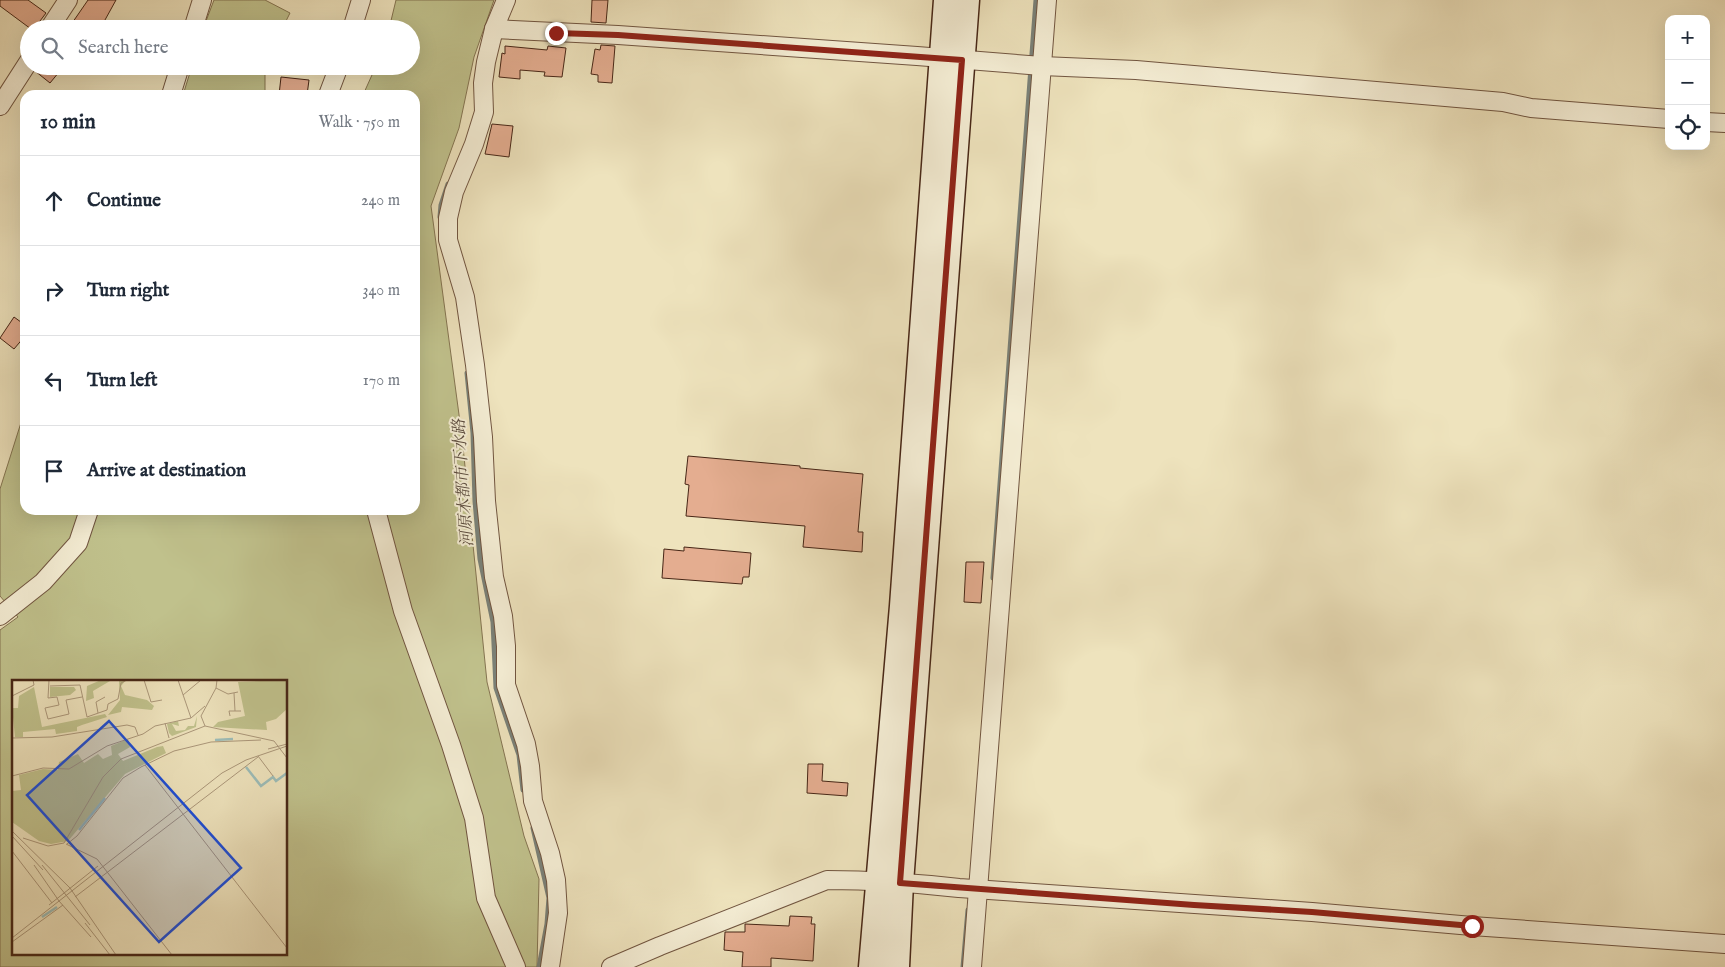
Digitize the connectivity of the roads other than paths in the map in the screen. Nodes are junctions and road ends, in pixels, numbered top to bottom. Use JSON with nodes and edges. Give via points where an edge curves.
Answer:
{"nodes":[{"id":1,"x":68,"y":0,"type":"edge"},
{"id":2,"x":202,"y":0,"type":"edge"},
{"id":3,"x":361,"y":0,"type":"edge"},
{"id":4,"x":506,"y":0,"type":"edge"},
{"id":5,"x":947,"y":0,"type":"edge"},
{"id":6,"x":966,"y":0,"type":"edge"},
{"id":7,"x":1047,"y":0,"type":"edge"},
{"id":8,"x":56,"y":20,"type":"edge"},
{"id":9,"x":196,"y":20,"type":"edge"},
{"id":10,"x":355,"y":20,"type":"edge"},
{"id":11,"x":494,"y":29,"type":"junction"},
{"id":12,"x":952,"y":59,"type":"junction"},
{"id":13,"x":1042,"y":66,"type":"junction"},
{"id":14,"x":20,"y":75,"type":"edge"},
{"id":15,"x":177,"y":75,"type":"edge"},
{"id":16,"x":336,"y":75,"type":"edge"},
{"id":17,"x":173,"y":90,"type":"edge"},
{"id":18,"x":330,"y":90,"type":"edge"},
{"id":19,"x":0,"y":106,"type":"edge"},
{"id":20,"x":1665,"y":119,"type":"edge"},
{"id":21,"x":1710,"y":122,"type":"edge"},
{"id":22,"x":1725,"y":123,"type":"edge"},
{"id":23,"x":87,"y":515,"type":"edge"},
{"id":24,"x":377,"y":515,"type":"edge"},
{"id":25,"x":0,"y":616,"type":"edge"},
{"id":26,"x":889,"y":882,"type":"junction"},
{"id":27,"x":978,"y":889,"type":"junction"},
{"id":28,"x":1725,"y":944,"type":"edge"},
{"id":29,"x":516,"y":967,"type":"edge"},
{"id":30,"x":550,"y":967,"type":"edge"},
{"id":31,"x":611,"y":967,"type":"edge"},
{"id":32,"x":872,"y":967,"type":"edge"},
{"id":33,"x":896,"y":967,"type":"edge"},
{"id":34,"x":972,"y":967,"type":"edge"}],
"edges":[{"from":1,"to":8,"type":"street"},
{"from":2,"to":9,"type":"street"},
{"from":3,"to":10,"type":"street"},
{"from":4,"to":11,"type":"street"},
{"from":5,"to":12,"type":"street"},
{"from":6,"to":12,"type":"street"},
{"from":7,"to":13,"type":"street"},
{"from":11,"to":12,"type":"street"},
{"from":11,"to":30,"type":"street","via":[[483,83],[484,112],[454,192],[448,218],[448,240],[464,296],[474,365],[494,578],[503,616],[506,685],[526,744],[533,801],[556,880],[558,913]]},
{"from":12,"to":13,"type":"street"},
{"from":12,"to":26,"type":"street"},
{"from":13,"to":20,"type":"street","via":[[1136,70]]},
{"from":13,"to":27,"type":"street"},
{"from":14,"to":19,"type":"street"},
{"from":15,"to":17,"type":"street"},
{"from":16,"to":18,"type":"street"},
{"from":21,"to":22,"type":"street"},
{"from":23,"to":25,"type":"street","via":[[78,543],[43,582]]},
{"from":24,"to":29,"type":"street","via":[[403,611],[474,818],[486,898]]},
{"from":26,"to":27,"type":"street"},
{"from":26,"to":31,"type":"street","via":[[826,880]]},
{"from":26,"to":32,"type":"street"},
{"from":26,"to":33,"type":"street"},
{"from":27,"to":28,"type":"street"},
{"from":27,"to":34,"type":"street"}]}
